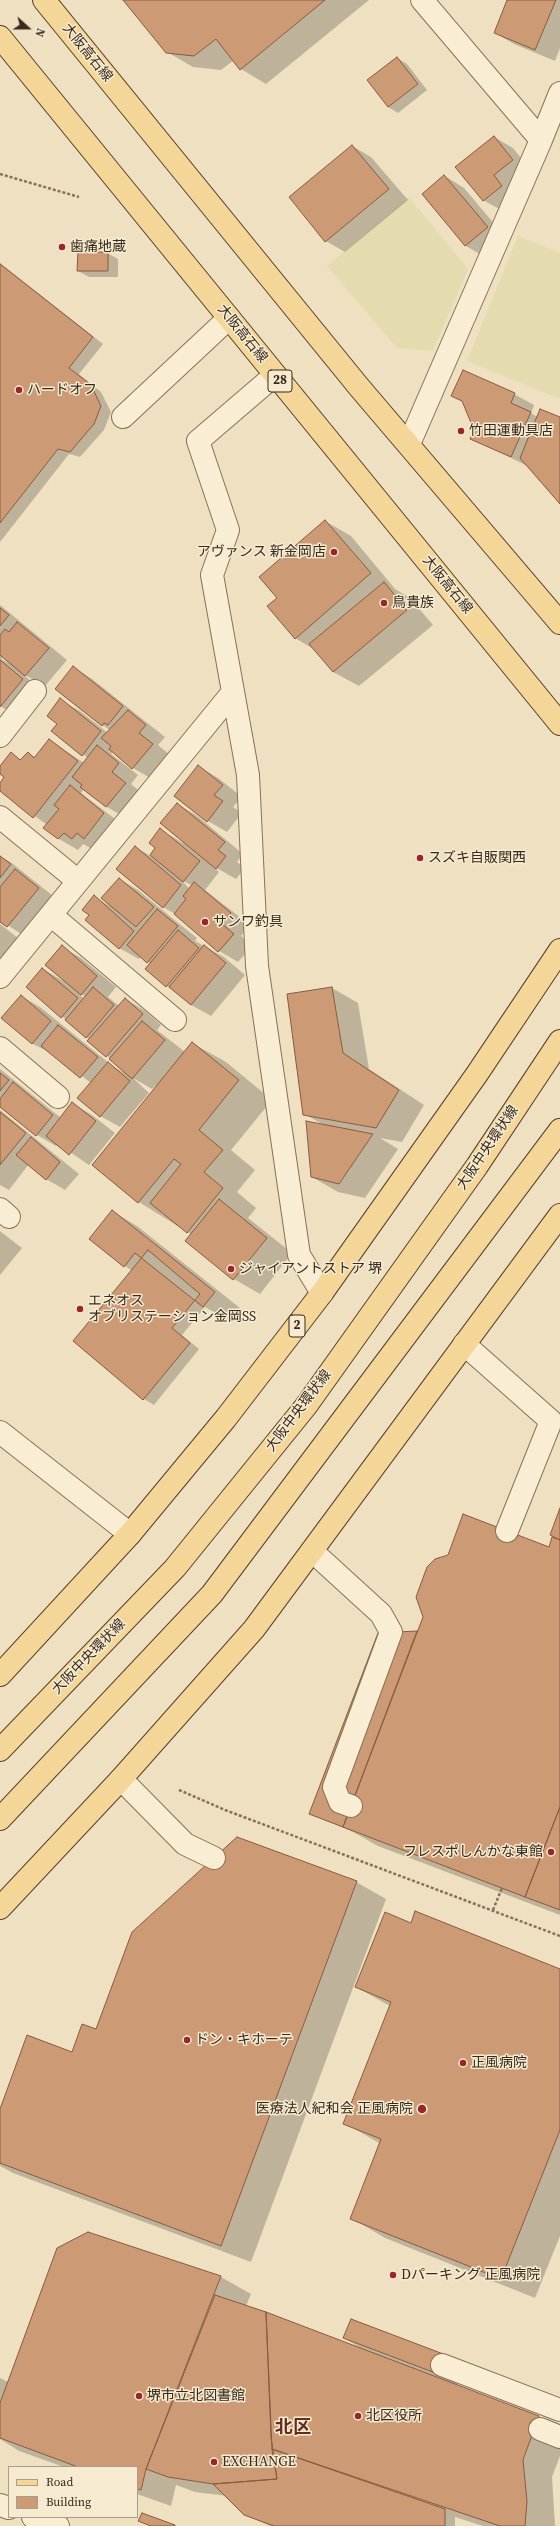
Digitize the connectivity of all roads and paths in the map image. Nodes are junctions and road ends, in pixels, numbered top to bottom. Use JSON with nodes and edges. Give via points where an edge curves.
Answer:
{"nodes":[{"id":1,"x":44,"y":0,"type":"edge"},
{"id":2,"x":422,"y":0,"type":"edge"},
{"id":3,"x":0,"y":37,"type":"edge"},
{"id":4,"x":560,"y":93,"type":"edge"},
{"id":5,"x":540,"y":140,"type":"junction"},
{"id":6,"x":0,"y":174,"type":"edge"},
{"id":7,"x":79,"y":196,"type":"dead end"},
{"id":8,"x":229,"y":318,"type":"junction"},
{"id":9,"x":275,"y":375,"type":"junction"},
{"id":10,"x":123,"y":417,"type":"dead end"},
{"id":11,"x":410,"y":444,"type":"junction"},
{"id":12,"x":560,"y":623,"type":"edge"},
{"id":13,"x":35,"y":691,"type":"dead end"},
{"id":14,"x":233,"y":692,"type":"junction"},
{"id":15,"x":560,"y":724,"type":"edge"},
{"id":16,"x":0,"y":736,"type":"edge"},
{"id":17,"x":0,"y":817,"type":"edge"},
{"id":18,"x":78,"y":881,"type":"junction"},
{"id":19,"x":51,"y":915,"type":"junction"},
{"id":20,"x":560,"y":950,"type":"edge"},
{"id":21,"x":0,"y":977,"type":"edge"},
{"id":22,"x":174,"y":1020,"type":"dead end"},
{"id":23,"x":560,"y":1041,"type":"edge"},
{"id":24,"x":0,"y":1048,"type":"edge"},
{"id":25,"x":58,"y":1097,"type":"dead end"},
{"id":26,"x":560,"y":1130,"type":"edge"},
{"id":27,"x":560,"y":1215,"type":"edge"},
{"id":28,"x":322,"y":1293,"type":"junction"},
{"id":29,"x":464,"y":1344,"type":"junction"},
{"id":30,"x":0,"y":1432,"type":"edge"},
{"id":31,"x":506,"y":1531,"type":"dead end"},
{"id":32,"x":130,"y":1534,"type":"junction"},
{"id":33,"x":312,"y":1551,"type":"junction"},
{"id":34,"x":0,"y":1675,"type":"edge"},
{"id":35,"x":0,"y":1750,"type":"edge"},
{"id":36,"x":121,"y":1780,"type":"junction"},
{"id":37,"x":179,"y":1790,"type":"dead end"},
{"id":38,"x":351,"y":1806,"type":"dead end"},
{"id":39,"x":0,"y":1819,"type":"edge"},
{"id":40,"x":214,"y":1858,"type":"dead end"},
{"id":41,"x":502,"y":1888,"type":"dead end"},
{"id":42,"x":0,"y":1908,"type":"edge"},
{"id":43,"x":493,"y":1910,"type":"junction"},
{"id":44,"x":560,"y":1936,"type":"edge"},
{"id":45,"x":442,"y":2365,"type":"dead end"},
{"id":46,"x":560,"y":2410,"type":"edge"},
{"id":47,"x":540,"y":2429,"type":"dead end"},
{"id":48,"x":560,"y":2437,"type":"edge"},
{"id":49,"x":37,"y":2518,"type":"edge"},
{"id":50,"x":58,"y":2526,"type":"edge"}],
"edges":[{"from":1,"to":11,"type":"main road","name":"大阪高石線","via":[[359,387]]},
{"from":2,"to":5,"type":"street"},
{"from":3,"to":8,"type":"main road","name":"大阪高石線","number":"28"},
{"from":4,"to":5,"type":"street"},
{"from":5,"to":11,"type":"street"},
{"from":6,"to":7,"type":"path"},
{"from":8,"to":9,"type":"main road","name":"大阪高石線","number":"28"},
{"from":8,"to":10,"type":"street"},
{"from":9,"to":14,"type":"street","via":[[198,441],[228,530],[212,574]]},
{"from":9,"to":15,"type":"main road","name":"大阪高石線","number":"28"},
{"from":11,"to":12,"type":"main road","name":"大阪高石線"},
{"from":13,"to":16,"type":"street"},
{"from":14,"to":18,"type":"street"},
{"from":14,"to":28,"type":"street","via":[[248,775],[257,966],[299,1255]]},
{"from":17,"to":18,"type":"street"},
{"from":18,"to":19,"type":"street"},
{"from":19,"to":21,"type":"street"},
{"from":19,"to":22,"type":"street"},
{"from":20,"to":28,"type":"main road","number":"2","via":[[477,1074]]},
{"from":23,"to":35,"type":"main road","name":"大阪中央環状線","via":[[476,1166],[306,1406],[175,1568]]},
{"from":24,"to":25,"type":"street"},
{"from":26,"to":39,"type":"main road","via":[[212,1594]]},
{"from":27,"to":29,"type":"main road"},
{"from":28,"to":32,"type":"main road","number":"2","via":[[226,1418]]},
{"from":29,"to":31,"type":"street","via":[[551,1421]]},
{"from":29,"to":33,"type":"main road"},
{"from":30,"to":32,"type":"street"},
{"from":32,"to":34,"type":"main road","number":"2"},
{"from":33,"to":36,"type":"main road","via":[[254,1629]]},
{"from":33,"to":38,"type":"street","via":[[381,1614],[391,1632],[334,1787],[340,1802]]},
{"from":36,"to":40,"type":"street","via":[[185,1844]]},
{"from":36,"to":42,"type":"main road"},
{"from":37,"to":43,"type":"path","via":[[225,1810]]},
{"from":41,"to":43,"type":"path"},
{"from":43,"to":44,"type":"path"},
{"from":45,"to":46,"type":"street"},
{"from":47,"to":48,"type":"street"},
{"from":49,"to":50,"type":"street"}]}
